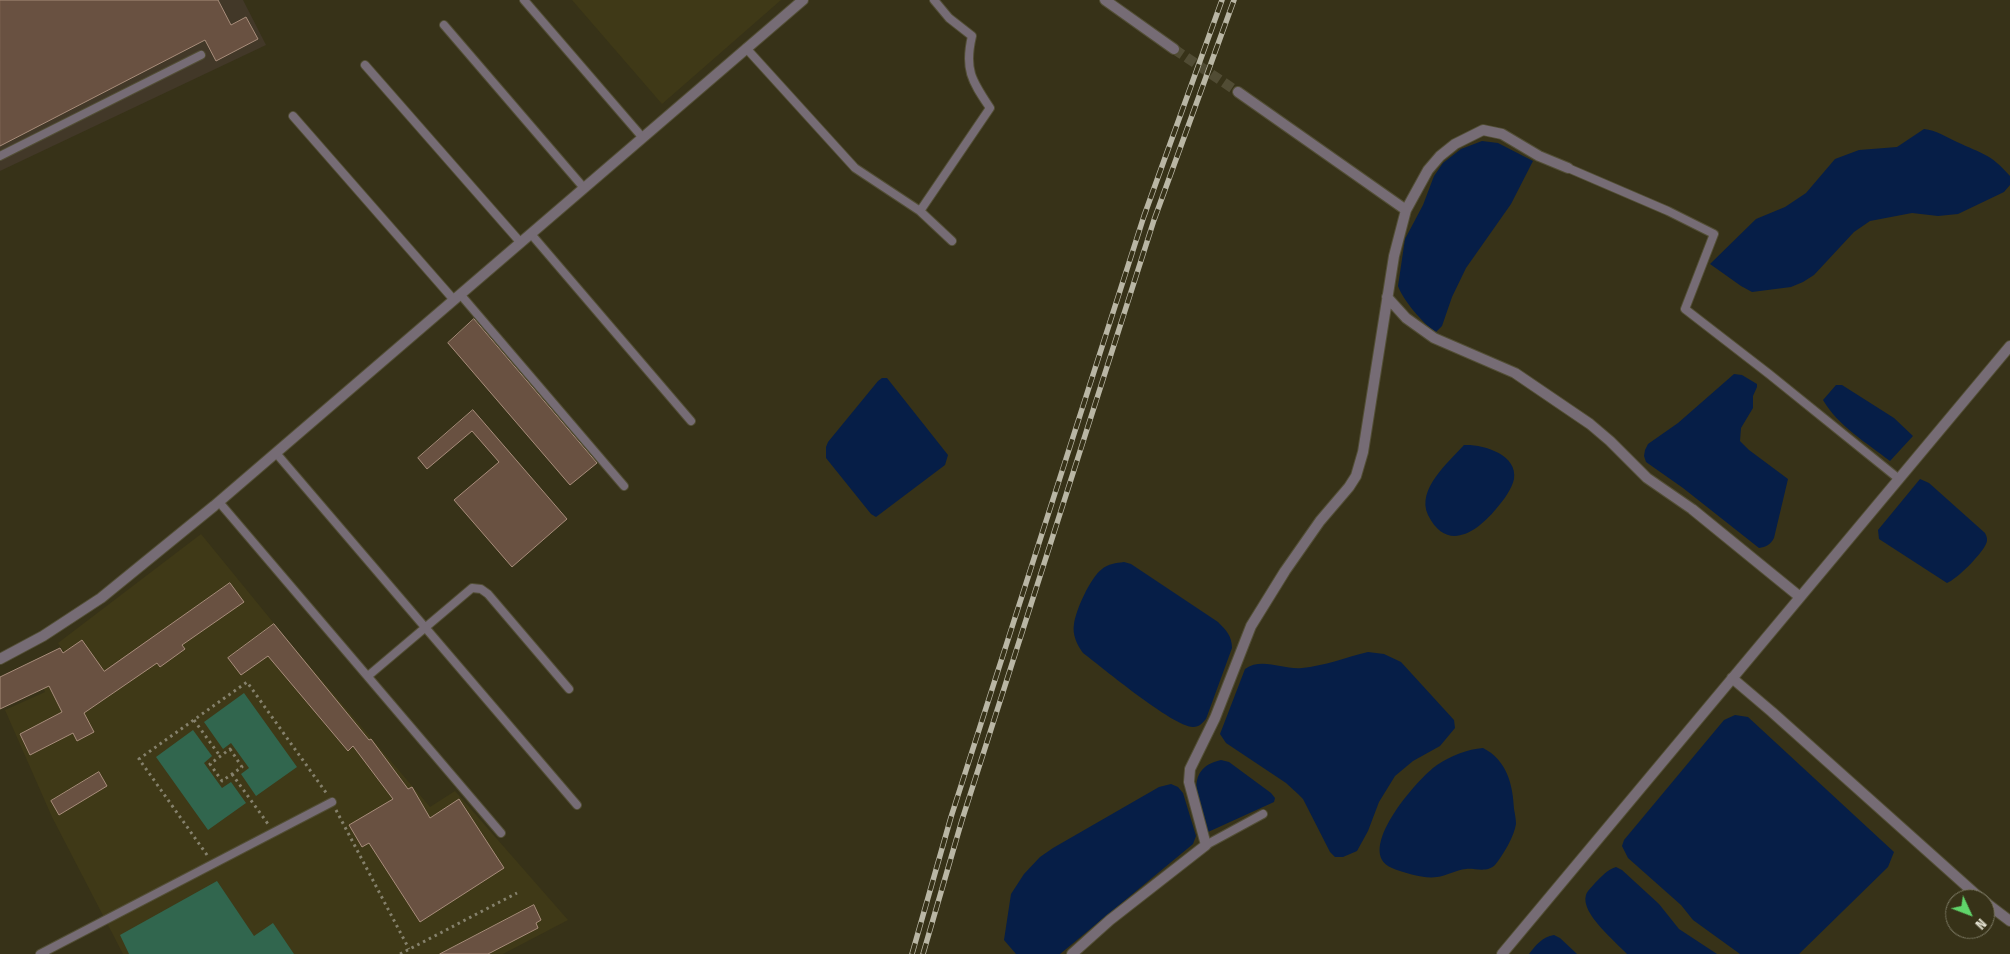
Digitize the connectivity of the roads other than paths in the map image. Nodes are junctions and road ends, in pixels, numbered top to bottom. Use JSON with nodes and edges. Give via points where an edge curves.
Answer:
{"nodes":[{"id":1,"x":524,"y":0,"type":"edge"},
{"id":2,"x":803,"y":0,"type":"edge"},
{"id":3,"x":934,"y":0,"type":"edge"},
{"id":4,"x":1105,"y":0,"type":"edge"},
{"id":5,"x":444,"y":25,"type":"dead end"},
{"id":6,"x":746,"y":48,"type":"junction"},
{"id":7,"x":1174,"y":49,"type":"tunnel mouth"},
{"id":8,"x":201,"y":55,"type":"dead end"},
{"id":9,"x":365,"y":65,"type":"dead end"},
{"id":10,"x":1238,"y":92,"type":"tunnel mouth"},
{"id":11,"x":293,"y":116,"type":"dead end"},
{"id":12,"x":643,"y":138,"type":"junction"},
{"id":13,"x":0,"y":156,"type":"edge"},
{"id":14,"x":1568,"y":168,"type":"joint"},
{"id":15,"x":584,"y":188,"type":"junction"},
{"id":16,"x":1406,"y":210,"type":"junction"},
{"id":17,"x":920,"y":212,"type":"junction"},
{"id":18,"x":530,"y":234,"type":"junction"},
{"id":19,"x":952,"y":240,"type":"dead end"},
{"id":20,"x":521,"y":243,"type":"junction"},
{"id":21,"x":457,"y":297,"type":"junction"},
{"id":22,"x":1387,"y":297,"type":"junction"},
{"id":23,"x":2010,"y":346,"type":"edge"},
{"id":24,"x":691,"y":421,"type":"dead end"},
{"id":25,"x":276,"y":453,"type":"junction"},
{"id":26,"x":1899,"y":479,"type":"junction"},
{"id":27,"x":624,"y":486,"type":"dead end"},
{"id":28,"x":219,"y":502,"type":"junction"},
{"id":29,"x":1800,"y":597,"type":"junction"},
{"id":30,"x":425,"y":628,"type":"junction"},
{"id":31,"x":0,"y":659,"type":"edge"},
{"id":32,"x":368,"y":676,"type":"junction"},
{"id":33,"x":1732,"y":678,"type":"junction"},
{"id":34,"x":569,"y":689,"type":"dead end"},
{"id":35,"x":332,"y":802,"type":"road end"},
{"id":36,"x":577,"y":805,"type":"dead end"},
{"id":37,"x":1263,"y":814,"type":"dead end"},
{"id":38,"x":502,"y":833,"type":"dead end"},
{"id":39,"x":1206,"y":845,"type":"junction"},
{"id":40,"x":1970,"y":889,"type":"edge"},
{"id":41,"x":1995,"y":910,"type":"edge"},
{"id":42,"x":2010,"y":921,"type":"edge"},
{"id":43,"x":40,"y":954,"type":"edge"},
{"id":44,"x":1072,"y":954,"type":"edge"},
{"id":45,"x":1502,"y":954,"type":"edge"}],
"edges":[{"from":1,"to":12,"type":"lane"},
{"from":2,"to":6,"type":"street"},
{"from":3,"to":17,"type":"lane","via":[[949,18],[972,36],[968,68],[975,86],[990,108]]},
{"from":4,"to":7,"type":"street"},
{"from":5,"to":15,"type":"lane"},
{"from":6,"to":12,"type":"street"},
{"from":6,"to":17,"type":"lane","via":[[855,168]]},
{"from":8,"to":13,"type":"lane"},
{"from":9,"to":20,"type":"lane"},
{"from":10,"to":16,"type":"street"},
{"from":11,"to":21,"type":"lane"},
{"from":12,"to":15,"type":"street"},
{"from":14,"to":16,"type":"street","via":[[1539,156],[1502,134],[1484,130],[1455,144],[1440,156],[1428,170]]},
{"from":14,"to":26,"type":"lane","via":[[1714,234],[1685,309]]},
{"from":15,"to":18,"type":"street"},
{"from":16,"to":22,"type":"street"},
{"from":17,"to":19,"type":"lane"},
{"from":18,"to":20,"type":"street"},
{"from":18,"to":24,"type":"lane"},
{"from":20,"to":21,"type":"street"},
{"from":21,"to":25,"type":"street"},
{"from":21,"to":27,"type":"lane"},
{"from":22,"to":29,"type":"street","via":[[1406,318],[1434,338],[1515,373],[1590,424],[1647,478],[1692,509]]},
{"from":22,"to":39,"type":"street","via":[[1363,452],[1356,476],[1285,570],[1251,626],[1215,718],[1190,770],[1189,782]]},
{"from":23,"to":26,"type":"street"},
{"from":25,"to":28,"type":"street"},
{"from":25,"to":30,"type":"lane"},
{"from":26,"to":29,"type":"street"},
{"from":28,"to":31,"type":"street","via":[[101,598],[44,636]]},
{"from":28,"to":32,"type":"lane"},
{"from":29,"to":33,"type":"street"},
{"from":30,"to":32,"type":"lane"},
{"from":30,"to":34,"type":"lane","via":[[472,588],[481,589]]},
{"from":30,"to":36,"type":"lane"},
{"from":32,"to":38,"type":"lane"},
{"from":33,"to":40,"type":"street"},
{"from":33,"to":45,"type":"street"},
{"from":35,"to":43,"type":"lane"},
{"from":37,"to":39,"type":"lane"},
{"from":39,"to":44,"type":"street"},
{"from":41,"to":42,"type":"street"}]}
